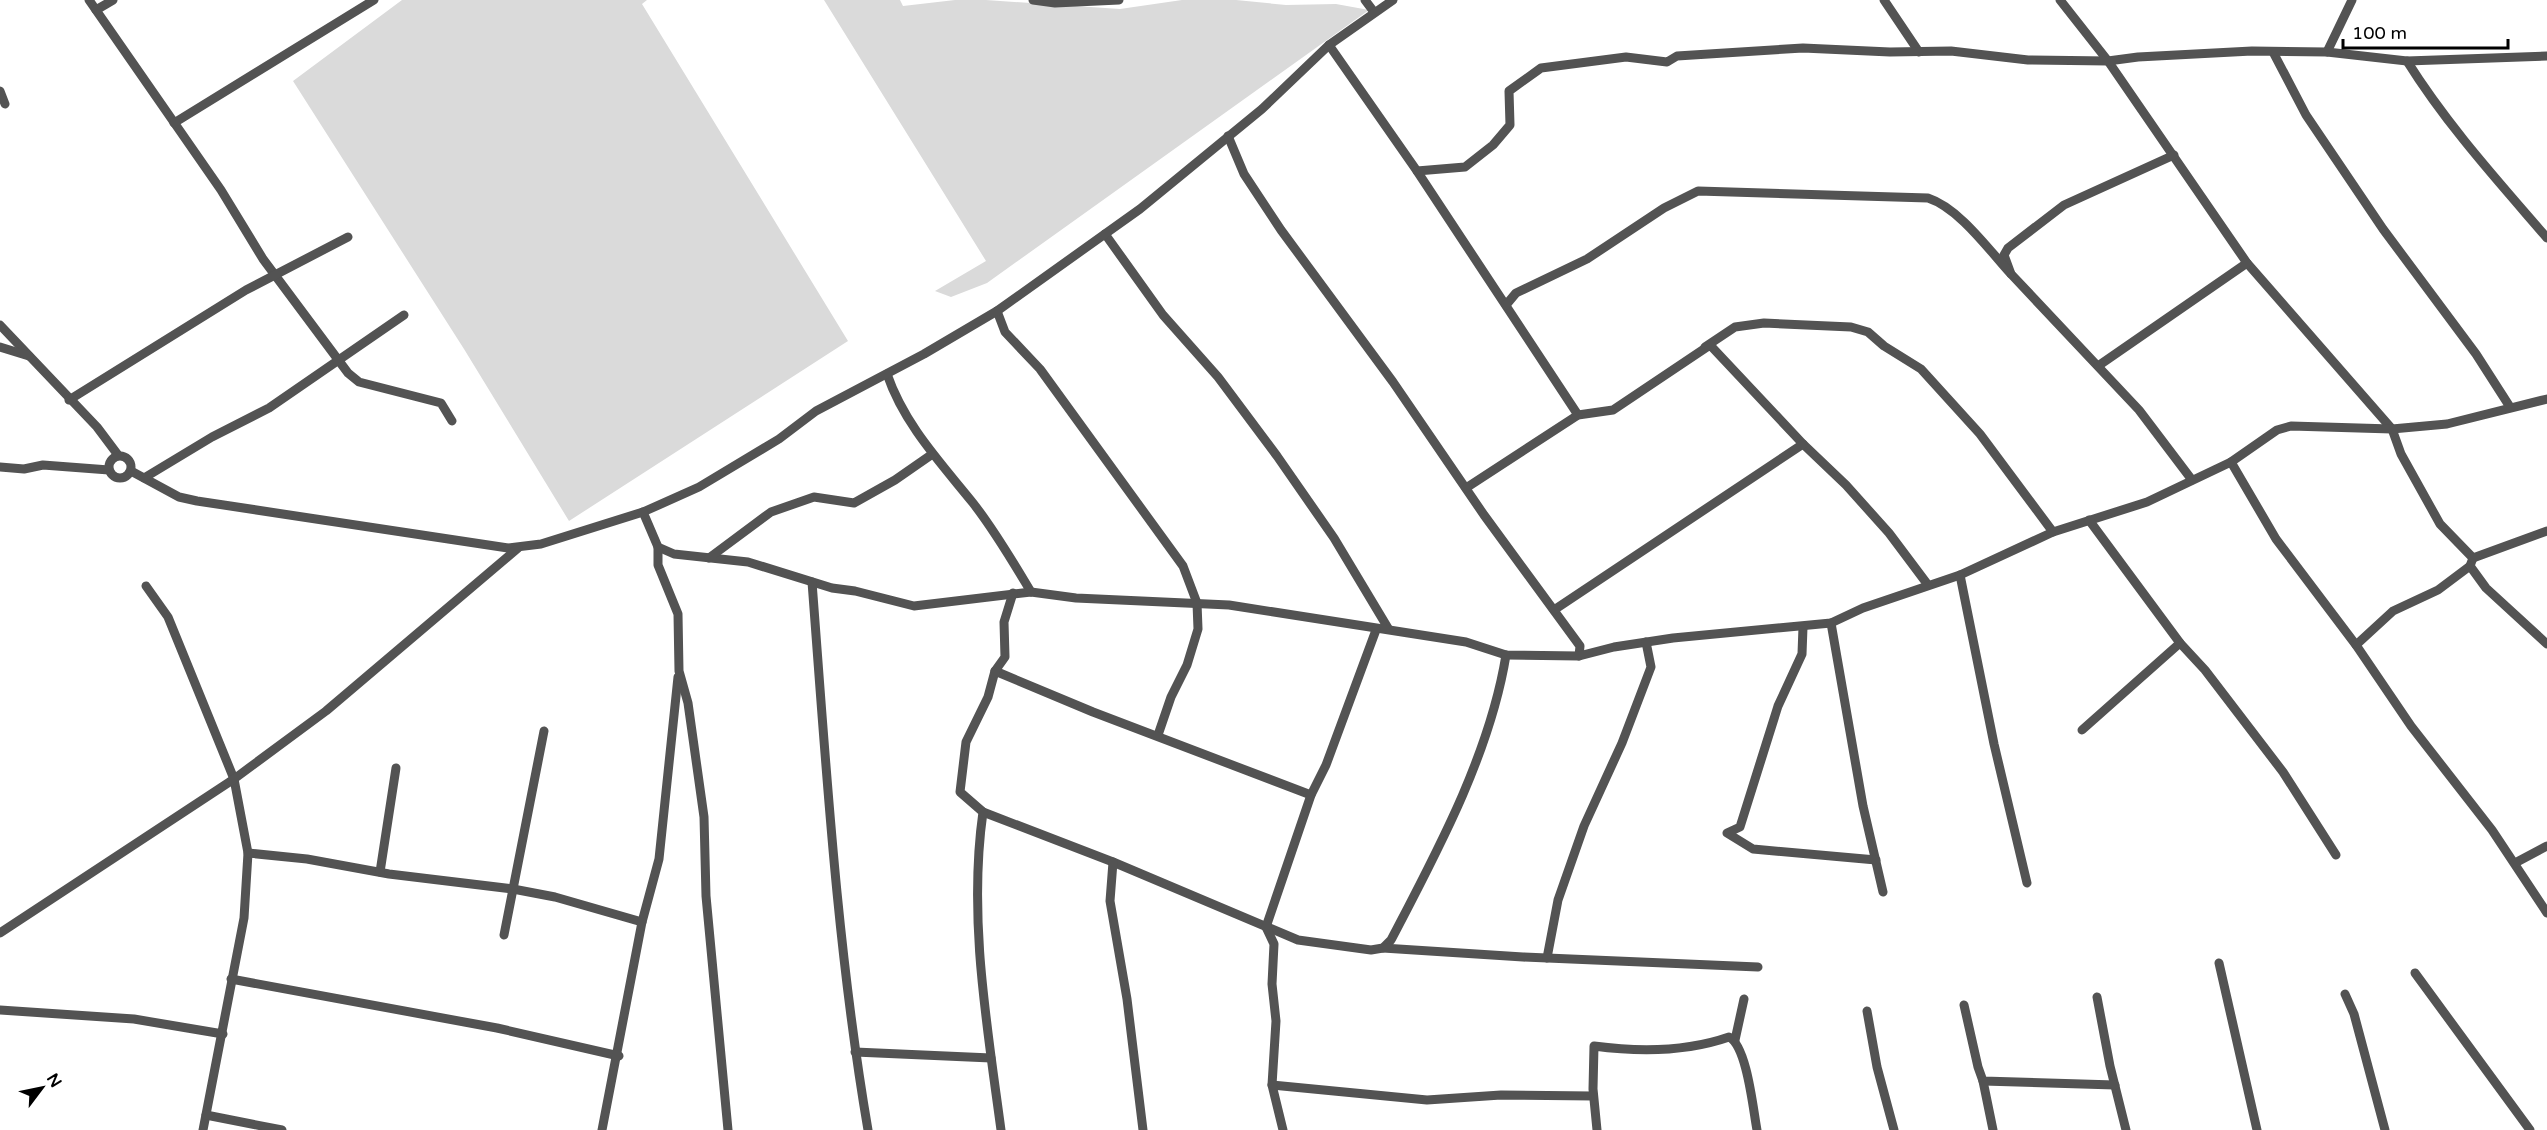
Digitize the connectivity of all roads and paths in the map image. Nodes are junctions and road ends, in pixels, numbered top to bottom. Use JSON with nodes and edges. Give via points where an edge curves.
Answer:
{"nodes":[{"id":1,"x":89,"y":0,"type":"edge"},
{"id":2,"x":113,"y":0,"type":"edge"},
{"id":3,"x":374,"y":0,"type":"edge"},
{"id":4,"x":1033,"y":0,"type":"edge"},
{"id":5,"x":1119,"y":0,"type":"edge"},
{"id":6,"x":1365,"y":0,"type":"edge"},
{"id":7,"x":1393,"y":0,"type":"edge"},
{"id":8,"x":1884,"y":0,"type":"edge"},
{"id":9,"x":2060,"y":0,"type":"edge"},
{"id":10,"x":2352,"y":0,"type":"edge"},
{"id":11,"x":1055,"y":1,"type":"edge"},
{"id":12,"x":96,"y":10,"type":"junction"},
{"id":13,"x":1374,"y":12,"type":"junction"},
{"id":14,"x":1329,"y":45,"type":"junction"},
{"id":15,"x":1918,"y":52,"type":"junction"},
{"id":16,"x":2273,"y":52,"type":"junction"},
{"id":17,"x":2327,"y":52,"type":"junction"},
{"id":18,"x":2547,"y":56,"type":"edge"},
{"id":19,"x":2108,"y":61,"type":"junction"},
{"id":20,"x":2407,"y":61,"type":"junction"},
{"id":21,"x":0,"y":91,"type":"edge"},
{"id":22,"x":5,"y":104,"type":"dead end"},
{"id":23,"x":174,"y":123,"type":"junction"},
{"id":24,"x":1228,"y":136,"type":"junction"},
{"id":25,"x":2174,"y":155,"type":"junction"},
{"id":26,"x":1417,"y":171,"type":"junction"},
{"id":27,"x":1105,"y":234,"type":"junction"},
{"id":28,"x":348,"y":237,"type":"dead end"},
{"id":29,"x":2547,"y":238,"type":"edge"},
{"id":30,"x":2247,"y":263,"type":"junction"},
{"id":31,"x":276,"y":274,"type":"junction"},
{"id":32,"x":2011,"y":274,"type":"junction"},
{"id":33,"x":1506,"y":305,"type":"junction"},
{"id":34,"x":998,"y":310,"type":"junction"},
{"id":35,"x":404,"y":315,"type":"dead end"},
{"id":36,"x":0,"y":325,"type":"edge"},
{"id":37,"x":0,"y":347,"type":"edge"},
{"id":38,"x":1699,"y":351,"type":"junction"},
{"id":39,"x":29,"y":356,"type":"junction"},
{"id":40,"x":339,"y":361,"type":"junction"},
{"id":41,"x":2098,"y":366,"type":"junction"},
{"id":42,"x":886,"y":374,"type":"junction"},
{"id":43,"x":2547,"y":399,"type":"edge"},
{"id":44,"x":69,"y":400,"type":"junction"},
{"id":45,"x":2510,"y":407,"type":"junction"},
{"id":46,"x":1578,"y":415,"type":"junction"},
{"id":47,"x":452,"y":421,"type":"dead end"},
{"id":48,"x":2392,"y":429,"type":"junction"},
{"id":49,"x":1803,"y":444,"type":"junction"},
{"id":50,"x":118,"y":455,"type":"junction"},
{"id":51,"x":931,"y":455,"type":"junction"},
{"id":52,"x":2230,"y":462,"type":"junction"},
{"id":53,"x":0,"y":466,"type":"edge"},
{"id":54,"x":109,"y":470,"type":"junction"},
{"id":55,"x":131,"y":471,"type":"junction"},
{"id":56,"x":144,"y":478,"type":"junction"},
{"id":57,"x":2192,"y":480,"type":"junction"},
{"id":58,"x":1466,"y":488,"type":"junction"},
{"id":59,"x":643,"y":512,"type":"junction"},
{"id":60,"x":2089,"y":520,"type":"junction"},
{"id":61,"x":2547,"y":531,"type":"edge"},
{"id":62,"x":2053,"y":532,"type":"junction"},
{"id":63,"x":658,"y":547,"type":"junction"},
{"id":64,"x":518,"y":548,"type":"junction"},
{"id":65,"x":709,"y":558,"type":"junction"},
{"id":66,"x":2471,"y":562,"type":"junction"},
{"id":67,"x":1960,"y":575,"type":"junction"},
{"id":68,"x":812,"y":582,"type":"junction"},
{"id":69,"x":1928,"y":585,"type":"junction"},
{"id":70,"x":146,"y":586,"type":"dead end"},
{"id":71,"x":1031,"y":592,"type":"junction"},
{"id":72,"x":1012,"y":594,"type":"junction"},
{"id":73,"x":1197,"y":603,"type":"junction"},
{"id":74,"x":1554,"y":610,"type":"junction"},
{"id":75,"x":1831,"y":623,"type":"junction"},
{"id":76,"x":1803,"y":627,"type":"junction"},
{"id":77,"x":1388,"y":628,"type":"junction"},
{"id":78,"x":1376,"y":630,"type":"junction"},
{"id":79,"x":1646,"y":642,"type":"junction"},
{"id":80,"x":2180,"y":643,"type":"junction"},
{"id":81,"x":2547,"y":644,"type":"edge"},
{"id":82,"x":2356,"y":645,"type":"junction"},
{"id":83,"x":1506,"y":655,"type":"junction"},
{"id":84,"x":1579,"y":656,"type":"junction"},
{"id":85,"x":679,"y":671,"type":"junction"},
{"id":86,"x":995,"y":671,"type":"junction"},
{"id":87,"x":2082,"y":730,"type":"dead end"},
{"id":88,"x":544,"y":731,"type":"dead end"},
{"id":89,"x":1158,"y":735,"type":"junction"},
{"id":90,"x":396,"y":768,"type":"dead end"},
{"id":91,"x":234,"y":778,"type":"junction"},
{"id":92,"x":1311,"y":795,"type":"junction"},
{"id":93,"x":983,"y":812,"type":"junction"},
{"id":94,"x":2547,"y":846,"type":"edge"},
{"id":95,"x":248,"y":853,"type":"junction"},
{"id":96,"x":2336,"y":855,"type":"dead end"},
{"id":97,"x":1876,"y":860,"type":"junction"},
{"id":98,"x":1113,"y":862,"type":"junction"},
{"id":99,"x":2515,"y":863,"type":"junction"},
{"id":100,"x":380,"y":872,"type":"junction"},
{"id":101,"x":2027,"y":883,"type":"dead end"},
{"id":102,"x":513,"y":889,"type":"junction"},
{"id":103,"x":1883,"y":892,"type":"dead end"},
{"id":104,"x":2547,"y":913,"type":"edge"},
{"id":105,"x":642,"y":922,"type":"junction"},
{"id":106,"x":1266,"y":927,"type":"junction"},
{"id":107,"x":0,"y":933,"type":"edge"},
{"id":108,"x":504,"y":935,"type":"dead end"},
{"id":109,"x":1383,"y":948,"type":"junction"},
{"id":110,"x":1547,"y":958,"type":"junction"},
{"id":111,"x":2219,"y":963,"type":"dead end"},
{"id":112,"x":1758,"y":967,"type":"dead end"},
{"id":113,"x":2415,"y":973,"type":"dead end"},
{"id":114,"x":231,"y":979,"type":"junction"},
{"id":115,"x":2345,"y":994,"type":"dead end"},
{"id":116,"x":2097,"y":997,"type":"dead end"},
{"id":117,"x":1744,"y":999,"type":"dead end"},
{"id":118,"x":1964,"y":1005,"type":"dead end"},
{"id":119,"x":0,"y":1010,"type":"edge"},
{"id":120,"x":1867,"y":1011,"type":"dead end"},
{"id":121,"x":223,"y":1034,"type":"junction"},
{"id":122,"x":1735,"y":1040,"type":"junction"},
{"id":123,"x":855,"y":1052,"type":"junction"},
{"id":124,"x":619,"y":1056,"type":"junction"},
{"id":125,"x":991,"y":1058,"type":"junction"},
{"id":126,"x":1983,"y":1081,"type":"junction"},
{"id":127,"x":1272,"y":1085,"type":"junction"},
{"id":128,"x":2115,"y":1086,"type":"junction"},
{"id":129,"x":1593,"y":1096,"type":"junction"},
{"id":130,"x":206,"y":1115,"type":"junction"},
{"id":131,"x":202,"y":1130,"type":"edge"},
{"id":132,"x":282,"y":1130,"type":"edge"},
{"id":133,"x":602,"y":1130,"type":"edge"},
{"id":134,"x":728,"y":1130,"type":"edge"},
{"id":135,"x":868,"y":1130,"type":"edge"},
{"id":136,"x":1001,"y":1130,"type":"edge"},
{"id":137,"x":1143,"y":1130,"type":"edge"},
{"id":138,"x":1282,"y":1130,"type":"edge"},
{"id":139,"x":1597,"y":1130,"type":"edge"},
{"id":140,"x":1757,"y":1130,"type":"edge"},
{"id":141,"x":1894,"y":1130,"type":"edge"},
{"id":142,"x":1993,"y":1130,"type":"edge"},
{"id":143,"x":2126,"y":1130,"type":"edge"},
{"id":144,"x":2257,"y":1130,"type":"edge"},
{"id":145,"x":2385,"y":1130,"type":"edge"},
{"id":146,"x":2530,"y":1130,"type":"edge"}],
"edges":[{"from":1,"to":12,"type":"street"},
{"from":2,"to":12,"type":"street"},
{"from":3,"to":23,"type":"street"},
{"from":4,"to":11,"type":"street"},
{"from":5,"to":11,"type":"street"},
{"from":6,"to":13,"type":"street"},
{"from":7,"to":13,"type":"street"},
{"from":8,"to":15,"type":"street"},
{"from":9,"to":19,"type":"street"},
{"from":10,"to":17,"type":"street"},
{"from":12,"to":23,"type":"street"},
{"from":13,"to":14,"type":"street"},
{"from":14,"to":24,"type":"street"},
{"from":14,"to":26,"type":"street"},
{"from":15,"to":19,"type":"street"},
{"from":15,"to":26,"type":"street","via":[[1803,48],[1677,56],[1667,62],[1626,57],[1541,68],[1509,91],[1510,125],[1493,145],[1465,167]]},
{"from":16,"to":17,"type":"street"},
{"from":16,"to":19,"type":"street"},
{"from":16,"to":45,"type":"street","via":[[2306,115]]},
{"from":17,"to":20,"type":"street"},
{"from":18,"to":20,"type":"street"},
{"from":19,"to":25,"type":"street"},
{"from":20,"to":29,"type":"street","via":[[2464,140]]},
{"from":21,"to":22,"type":"street"},
{"from":23,"to":31,"type":"street"},
{"from":24,"to":27,"type":"street"},
{"from":24,"to":58,"type":"street","via":[[1244,174],[1275,221]]},
{"from":25,"to":30,"type":"street"},
{"from":25,"to":32,"type":"street","via":[[2064,205],[2008,248],[2004,255]]},
{"from":26,"to":33,"type":"street"},
{"from":27,"to":34,"type":"street"},
{"from":27,"to":77,"type":"street","via":[[1163,315],[1218,377],[1277,456],[1334,538]]},
{"from":28,"to":31,"type":"street"},
{"from":30,"to":41,"type":"street"},
{"from":30,"to":48,"type":"street"},
{"from":31,"to":40,"type":"street"},
{"from":31,"to":44,"type":"street"},
{"from":32,"to":33,"type":"street","via":[[1953,212],[1928,198],[1698,191],[1654,214],[1587,260],[1516,293]]},
{"from":32,"to":41,"type":"street"},
{"from":33,"to":46,"type":"street"},
{"from":34,"to":42,"type":"street"},
{"from":34,"to":73,"type":"street","via":[[1005,332],[1040,369],[1183,566]]},
{"from":35,"to":40,"type":"street"},
{"from":36,"to":39,"type":"street"},
{"from":37,"to":39,"type":"street"},
{"from":38,"to":46,"type":"street","via":[[1613,410]]},
{"from":38,"to":49,"type":"street","via":[[1710,345]]},
{"from":38,"to":62,"type":"street","via":[[1735,327],[1764,323],[1851,327],[1868,332],[1921,369],[1980,434]]},
{"from":39,"to":44,"type":"street"},
{"from":40,"to":47,"type":"street","via":[[359,382],[441,403]]},
{"from":40,"to":56,"type":"street","via":[[269,408]]},
{"from":41,"to":57,"type":"street","via":[[2139,410]]},
{"from":42,"to":51,"type":"street","via":[[894,395]]},
{"from":42,"to":59,"type":"street","via":[[816,411],[699,487]]},
{"from":43,"to":45,"type":"street"},
{"from":44,"to":50,"type":"street","via":[[107,438]]},
{"from":45,"to":48,"type":"street","via":[[2447,424]]},
{"from":46,"to":58,"type":"street"},
{"from":48,"to":52,"type":"street","via":[[2291,426],[2277,430]]},
{"from":48,"to":66,"type":"street","via":[[2401,454],[2440,524]]},
{"from":49,"to":69,"type":"street","via":[[1890,533]]},
{"from":49,"to":74,"type":"street"},
{"from":50,"to":54,"type":"street","via":[[110,462]]},
{"from":50,"to":55,"type":"street","via":[[129,460]]},
{"from":51,"to":65,"type":"street","via":[[854,503],[814,497],[771,512]]},
{"from":51,"to":71,"type":"street","via":[[974,505]]},
{"from":52,"to":57,"type":"street"},
{"from":52,"to":82,"type":"street","via":[[2276,539]]},
{"from":53,"to":54,"type":"street"},
{"from":54,"to":55,"type":"street","via":[[118,478]]},
{"from":55,"to":56,"type":"street"},
{"from":56,"to":64,"type":"street","via":[[197,501]]},
{"from":57,"to":60,"type":"street","via":[[2147,501]]},
{"from":58,"to":74,"type":"street"},
{"from":59,"to":63,"type":"street"},
{"from":59,"to":64,"type":"street"},
{"from":60,"to":62,"type":"street"},
{"from":60,"to":80,"type":"street"},
{"from":61,"to":66,"type":"street"},
{"from":62,"to":67,"type":"street"},
{"from":63,"to":65,"type":"street","via":[[674,554]]},
{"from":63,"to":85,"type":"street","via":[[658,565],[678,614]]},
{"from":64,"to":91,"type":"street","via":[[326,711]]},
{"from":65,"to":68,"type":"street","via":[[748,562]]},
{"from":66,"to":81,"type":"street","via":[[2486,588]]},
{"from":66,"to":82,"type":"street","via":[[2438,590],[2393,611]]},
{"from":67,"to":69,"type":"street"},
{"from":67,"to":101,"type":"street","via":[[1991,734]]},
{"from":68,"to":72,"type":"street","via":[[914,606]]},
{"from":68,"to":123,"type":"street","via":[[828,793]]},
{"from":69,"to":75,"type":"street"},
{"from":70,"to":91,"type":"street","via":[[168,617]]},
{"from":71,"to":72,"type":"street"},
{"from":71,"to":73,"type":"street","via":[[1076,598]]},
{"from":72,"to":86,"type":"street","via":[[1004,622],[1005,657]]},
{"from":73,"to":78,"type":"street","via":[[1299,614]]},
{"from":73,"to":89,"type":"street","via":[[1198,629]]},
{"from":74,"to":84,"type":"street","via":[[1580,646]]},
{"from":75,"to":76,"type":"street"},
{"from":75,"to":97,"type":"street"},
{"from":76,"to":79,"type":"street"},
{"from":76,"to":97,"type":"street","via":[[1802,654],[1778,706],[1740,827],[1727,833],[1753,849]]},
{"from":77,"to":78,"type":"street"},
{"from":77,"to":83,"type":"street","via":[[1466,642]]},
{"from":78,"to":92,"type":"street","via":[[1330,755]]},
{"from":79,"to":84,"type":"street"},
{"from":79,"to":110,"type":"street","via":[[1651,667],[1584,826],[1558,900]]},
{"from":80,"to":87,"type":"street"},
{"from":80,"to":96,"type":"street","via":[[2283,772]]},
{"from":82,"to":99,"type":"street","via":[[2411,726]]},
{"from":83,"to":84,"type":"street"},
{"from":83,"to":109,"type":"street","via":[[1501,690],[1486,739],[1434,858],[1391,940]]},
{"from":85,"to":105,"type":"street","via":[[659,860]]},
{"from":85,"to":134,"type":"street","via":[[688,703],[704,817],[706,896]]},
{"from":86,"to":89,"type":"street"},
{"from":86,"to":93,"type":"street","via":[[988,697],[966,741],[960,792]]},
{"from":88,"to":102,"type":"street"},
{"from":89,"to":92,"type":"street"},
{"from":90,"to":100,"type":"street"},
{"from":91,"to":95,"type":"street"},
{"from":91,"to":107,"type":"street"},
{"from":92,"to":106,"type":"street"},
{"from":93,"to":98,"type":"street"},
{"from":93,"to":125,"type":"street","via":[[977,919]]},
{"from":94,"to":99,"type":"street"},
{"from":95,"to":100,"type":"street","via":[[307,858]]},
{"from":95,"to":114,"type":"street","via":[[244,918]]},
{"from":97,"to":103,"type":"street"},
{"from":98,"to":106,"type":"street"},
{"from":98,"to":137,"type":"street","via":[[1110,901]]},
{"from":99,"to":104,"type":"street"},
{"from":100,"to":102,"type":"street"},
{"from":102,"to":105,"type":"street"},
{"from":102,"to":108,"type":"street"},
{"from":105,"to":124,"type":"street"},
{"from":106,"to":109,"type":"street","via":[[1298,940],[1371,950]]},
{"from":106,"to":127,"type":"street","via":[[1274,944],[1272,984],[1276,1021]]},
{"from":109,"to":110,"type":"street"},
{"from":110,"to":112,"type":"street"},
{"from":111,"to":144,"type":"street"},
{"from":113,"to":146,"type":"street"},
{"from":114,"to":121,"type":"street"},
{"from":114,"to":124,"type":"street","via":[[486,1026]]},
{"from":115,"to":145,"type":"street"},
{"from":116,"to":128,"type":"street"},
{"from":117,"to":122,"type":"street"},
{"from":118,"to":126,"type":"street"},
{"from":119,"to":121,"type":"street","via":[[134,1019]]},
{"from":120,"to":141,"type":"street"},
{"from":121,"to":130,"type":"street"},
{"from":122,"to":129,"type":"street","via":[[1728,1037],[1712,1043],[1639,1052],[1594,1046]]},
{"from":122,"to":140,"type":"street","via":[[1742,1054]]},
{"from":123,"to":125,"type":"street"},
{"from":123,"to":135,"type":"street"},
{"from":124,"to":133,"type":"street"},
{"from":125,"to":136,"type":"street"},
{"from":126,"to":128,"type":"street"},
{"from":126,"to":142,"type":"street"},
{"from":127,"to":129,"type":"street","via":[[1427,1100],[1502,1095]]},
{"from":127,"to":138,"type":"street"},
{"from":128,"to":143,"type":"street"},
{"from":129,"to":139,"type":"street"},
{"from":130,"to":131,"type":"street"},
{"from":130,"to":132,"type":"street"}]}
